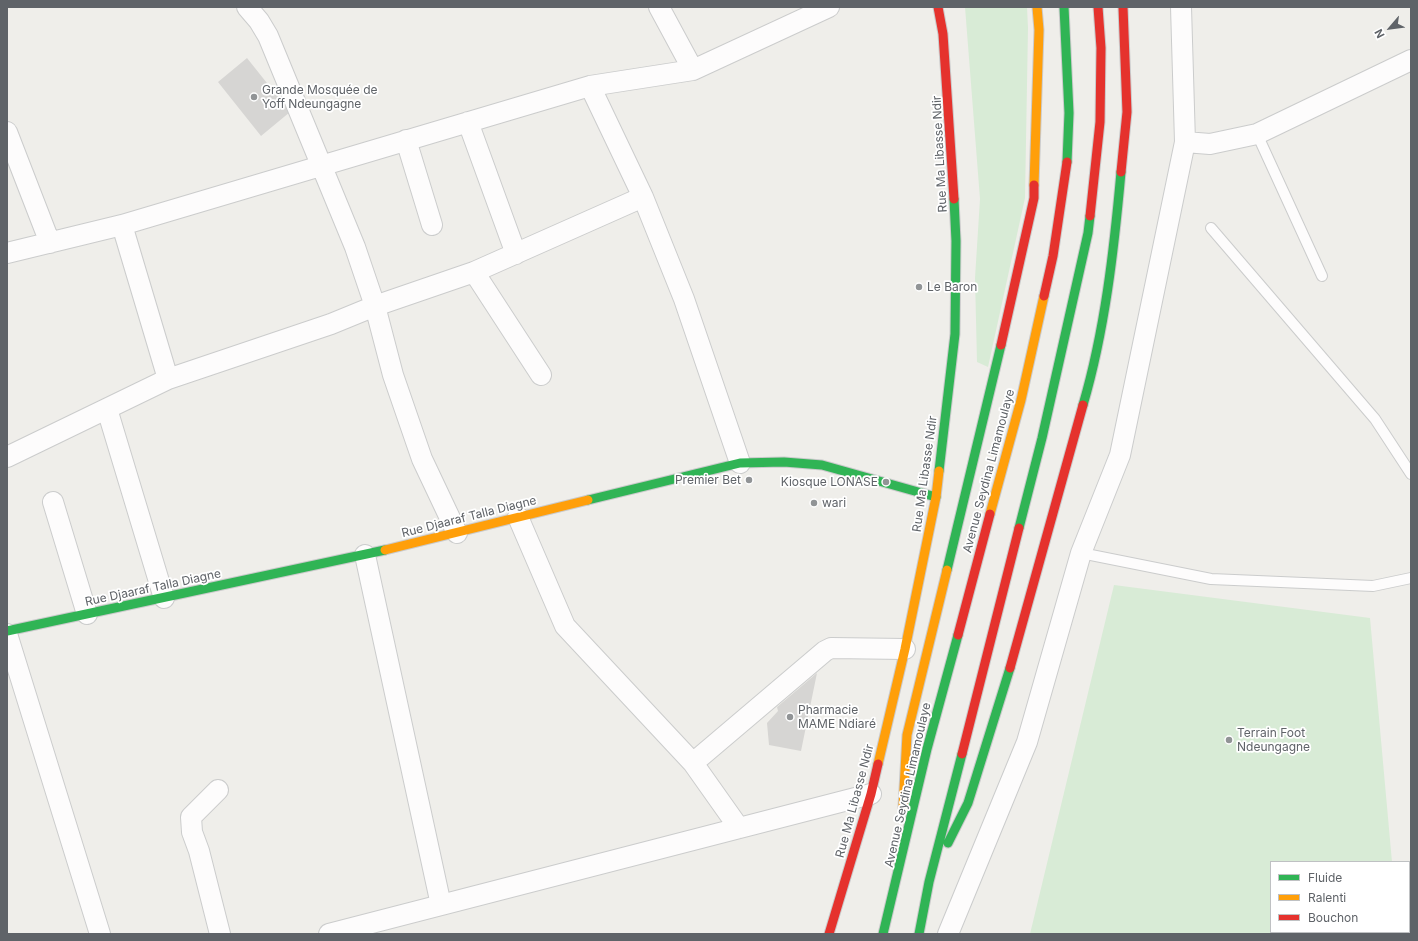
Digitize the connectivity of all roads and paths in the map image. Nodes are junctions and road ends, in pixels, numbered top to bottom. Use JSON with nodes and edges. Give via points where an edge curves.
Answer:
{"nodes":[{"id":1,"x":246,"y":7,"type":"edge"},
{"id":2,"x":659,"y":7,"type":"edge"},
{"id":3,"x":829,"y":7,"type":"edge"},
{"id":4,"x":938,"y":7,"type":"edge"},
{"id":5,"x":1037,"y":7,"type":"edge"},
{"id":6,"x":1064,"y":7,"type":"edge"},
{"id":7,"x":1098,"y":7,"type":"edge"},
{"id":8,"x":1123,"y":7,"type":"edge"},
{"id":9,"x":1181,"y":7,"type":"edge"},
{"id":10,"x":1411,"y":60,"type":"edge"},
{"id":11,"x":694,"y":70,"type":"junction"},
{"id":12,"x":590,"y":86,"type":"junction"},
{"id":13,"x":468,"y":122,"type":"junction"},
{"id":14,"x":7,"y":132,"type":"edge"},
{"id":15,"x":1257,"y":134,"type":"junction"},
{"id":16,"x":406,"y":140,"type":"junction"},
{"id":17,"x":1184,"y":142,"type":"junction"},
{"id":18,"x":322,"y":165,"type":"junction"},
{"id":19,"x":643,"y":197,"type":"junction"},
{"id":20,"x":432,"y":224,"type":"dead end"},
{"id":21,"x":122,"y":225,"type":"junction"},
{"id":22,"x":1211,"y":228,"type":"dead end"},
{"id":23,"x":50,"y":243,"type":"junction"},
{"id":24,"x":7,"y":253,"type":"edge"},
{"id":25,"x":516,"y":254,"type":"junction"},
{"id":26,"x":474,"y":272,"type":"junction"},
{"id":27,"x":1322,"y":276,"type":"dead end"},
{"id":28,"x":375,"y":306,"type":"junction"},
{"id":29,"x":542,"y":375,"type":"dead end"},
{"id":30,"x":168,"y":379,"type":"junction"},
{"id":31,"x":107,"y":409,"type":"junction"},
{"id":32,"x":7,"y":456,"type":"edge"},
{"id":33,"x":740,"y":463,"type":"junction"},
{"id":34,"x":1411,"y":474,"type":"edge"},
{"id":35,"x":936,"y":497,"type":"junction"},
{"id":36,"x":53,"y":502,"type":"dead end"},
{"id":37,"x":518,"y":517,"type":"junction"},
{"id":38,"x":457,"y":533,"type":"junction"},
{"id":39,"x":1082,"y":554,"type":"junction"},
{"id":40,"x":364,"y":555,"type":"junction"},
{"id":41,"x":1411,"y":578,"type":"edge"},
{"id":42,"x":164,"y":598,"type":"junction"},
{"id":43,"x":87,"y":614,"type":"junction"},
{"id":44,"x":7,"y":631,"type":"edge"},
{"id":45,"x":7,"y":634,"type":"edge"},
{"id":46,"x":905,"y":649,"type":"junction"},
{"id":47,"x":693,"y":763,"type":"junction"},
{"id":48,"x":218,"y":790,"type":"dead end"},
{"id":49,"x":870,"y":794,"type":"junction"},
{"id":50,"x":739,"y":828,"type":"junction"},
{"id":51,"x":899,"y":871,"type":"junction"},
{"id":52,"x":929,"y":882,"type":"junction"},
{"id":53,"x":441,"y":905,"type":"junction"},
{"id":54,"x":377,"y":928,"type":"edge"},
{"id":55,"x":100,"y":934,"type":"edge"},
{"id":56,"x":220,"y":934,"type":"edge"},
{"id":57,"x":329,"y":934,"type":"edge"},
{"id":58,"x":829,"y":934,"type":"edge"},
{"id":59,"x":883,"y":934,"type":"edge"},
{"id":60,"x":919,"y":934,"type":"edge"},
{"id":61,"x":948,"y":934,"type":"edge"}],
"edges":[{"from":1,"to":18,"type":"street","via":[[268,36]]},
{"from":2,"to":11,"type":"street"},
{"from":3,"to":11,"type":"street"},
{"from":4,"to":35,"type":"main road","name":"Rue Ma Libasse Ndir","via":[[948,88],[956,241],[955,334]]},
{"from":5,"to":51,"type":"main road","via":[[1034,198],[998,360],[907,735]]},
{"from":6,"to":51,"type":"main road","name":"Avenue Seydina Limamoulaye","via":[[1068,113],[1066,173],[1053,256],[1021,400],[927,749]]},
{"from":7,"to":52,"type":"main road","via":[[1101,48],[1100,122],[1088,233],[1042,438]]},
{"from":8,"to":52,"type":"main road","via":[[1128,112],[1116,227],[1096,360],[1005,686],[968,803]]},
{"from":9,"to":17,"type":"street"},
{"from":10,"to":15,"type":"street"},
{"from":11,"to":12,"type":"street"},
{"from":12,"to":13,"type":"street"},
{"from":12,"to":19,"type":"street"},
{"from":13,"to":16,"type":"street"},
{"from":13,"to":25,"type":"street"},
{"from":14,"to":23,"type":"street"},
{"from":15,"to":17,"type":"street","via":[[1210,144]]},
{"from":15,"to":27,"type":"lane"},
{"from":16,"to":18,"type":"street"},
{"from":16,"to":20,"type":"street"},
{"from":17,"to":39,"type":"street","via":[[1120,455]]},
{"from":18,"to":21,"type":"street"},
{"from":18,"to":28,"type":"street","via":[[355,247]]},
{"from":19,"to":25,"type":"street"},
{"from":19,"to":33,"type":"street","via":[[684,299]]},
{"from":21,"to":23,"type":"street"},
{"from":21,"to":30,"type":"street"},
{"from":22,"to":34,"type":"lane","via":[[1375,420]]},
{"from":23,"to":24,"type":"street"},
{"from":25,"to":26,"type":"street"},
{"from":26,"to":28,"type":"street"},
{"from":26,"to":29,"type":"street"},
{"from":28,"to":30,"type":"street","via":[[331,324]]},
{"from":28,"to":38,"type":"street","via":[[393,375],[422,459]]},
{"from":30,"to":31,"type":"street"},
{"from":31,"to":32,"type":"street"},
{"from":31,"to":42,"type":"street"},
{"from":33,"to":35,"type":"main road","name":"Rue Djaaraf Talla Diagne","via":[[784,462],[822,465]]},
{"from":33,"to":37,"type":"main road","name":"Rue Djaaraf Talla Diagne"},
{"from":35,"to":46,"type":"main road","name":"Rue Ma Libasse Ndir"},
{"from":36,"to":43,"type":"street"},
{"from":37,"to":38,"type":"main road","name":"Rue Djaaraf Talla Diagne"},
{"from":37,"to":47,"type":"street","via":[[566,626]]},
{"from":38,"to":40,"type":"main road","name":"Rue Djaaraf Talla Diagne"},
{"from":39,"to":41,"type":"lane","via":[[1211,579],[1373,586]]},
{"from":39,"to":61,"type":"street","via":[[1027,742]]},
{"from":40,"to":42,"type":"main road","name":"Rue Djaaraf Talla Diagne"},
{"from":40,"to":53,"type":"street"},
{"from":42,"to":43,"type":"main road","name":"Rue Djaaraf Talla Diagne"},
{"from":43,"to":44,"type":"main road","name":"Rue Djaaraf Talla Diagne"},
{"from":45,"to":55,"type":"street"},
{"from":46,"to":47,"type":"street","via":[[831,648],[825,651]]},
{"from":46,"to":49,"type":"main road","name":"Rue Ma Libasse Ndir"},
{"from":47,"to":50,"type":"street"},
{"from":48,"to":56,"type":"street","via":[[191,817],[192,832]]},
{"from":49,"to":50,"type":"street"},
{"from":49,"to":58,"type":"main road","name":"Rue Ma Libasse Ndir"},
{"from":50,"to":53,"type":"street"},
{"from":51,"to":59,"type":"main road","name":"Avenue Seydina Limamoulaye"},
{"from":52,"to":60,"type":"main road"},
{"from":53,"to":54,"type":"street"},
{"from":54,"to":57,"type":"street"}]}
